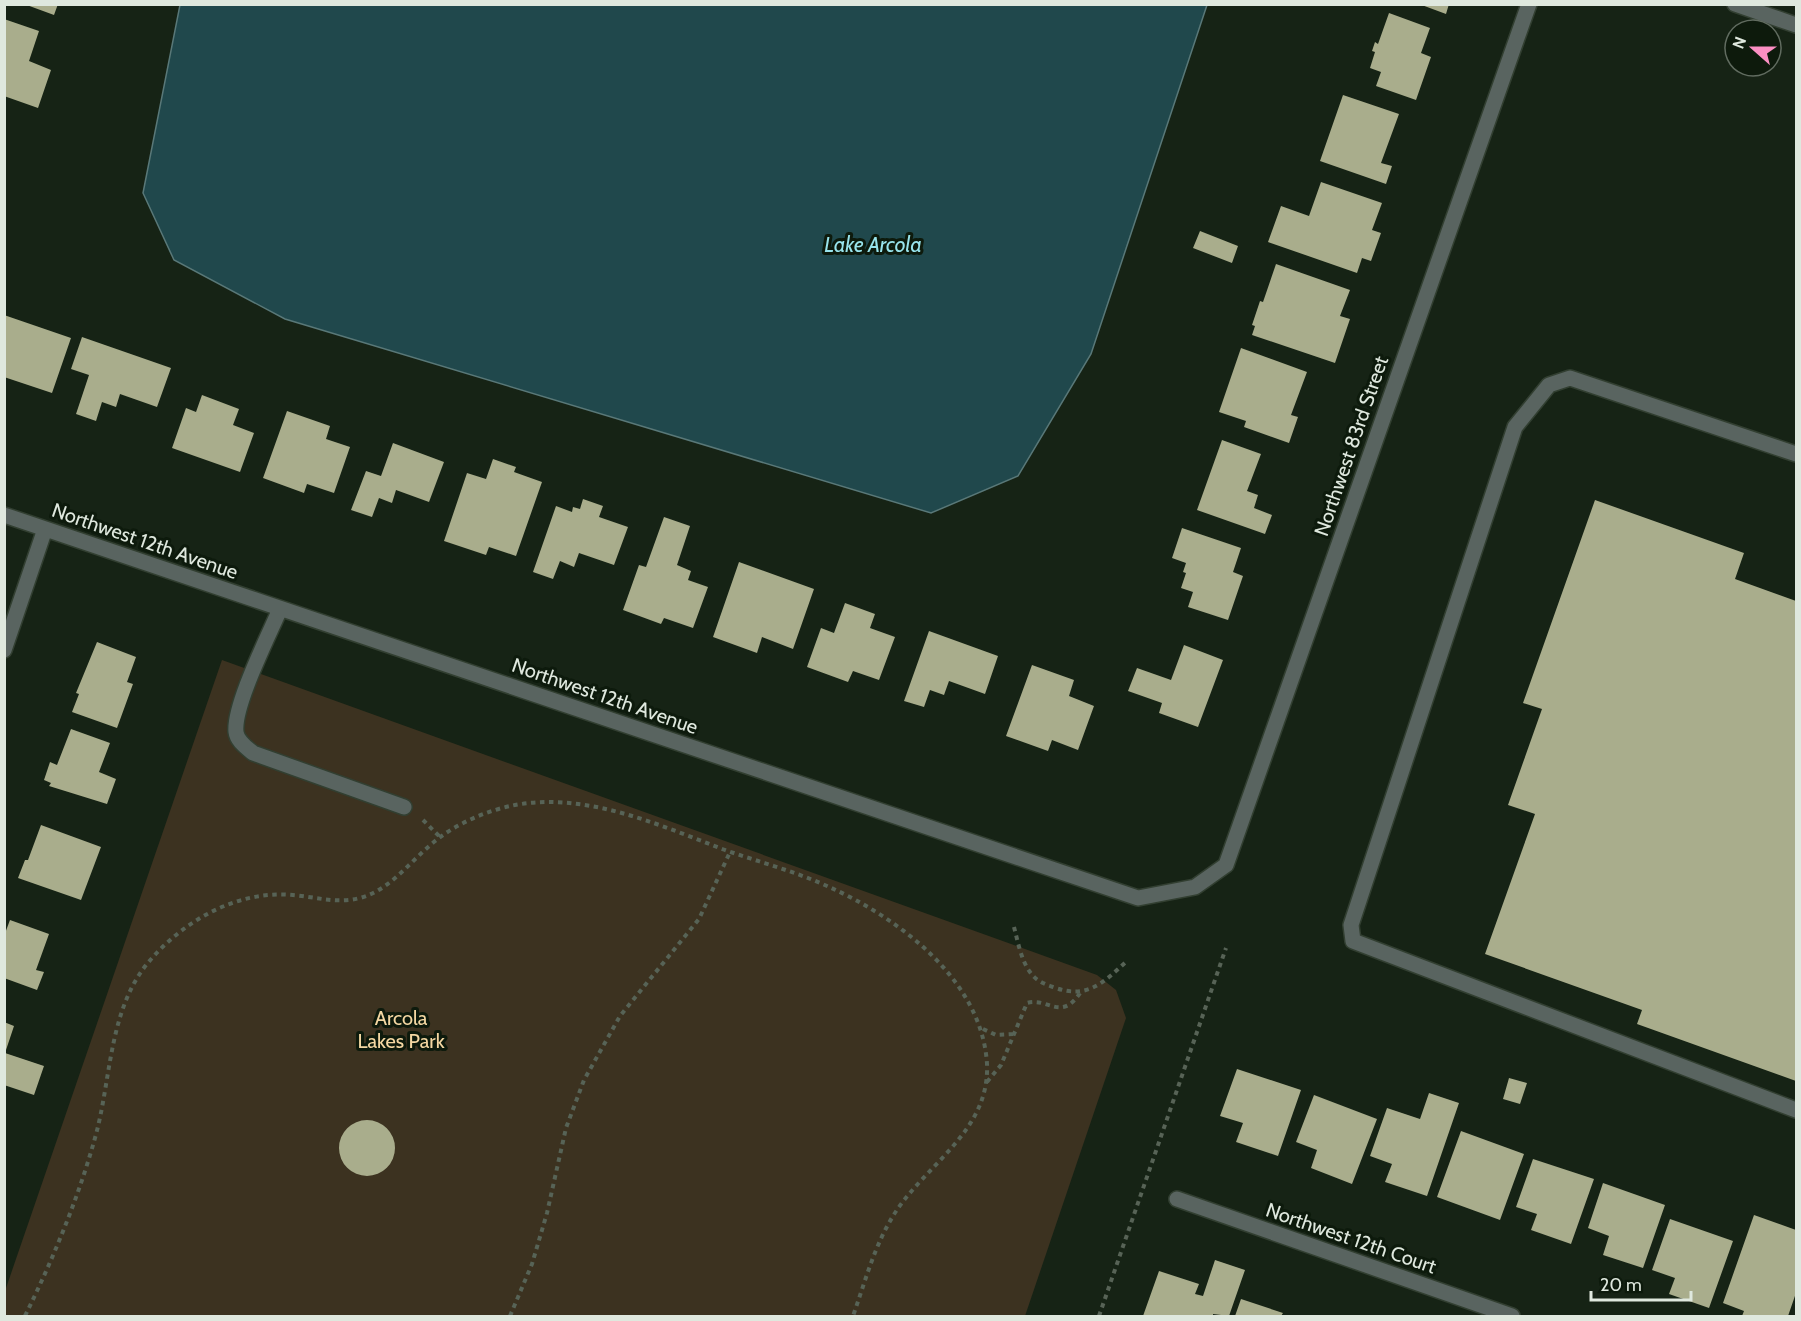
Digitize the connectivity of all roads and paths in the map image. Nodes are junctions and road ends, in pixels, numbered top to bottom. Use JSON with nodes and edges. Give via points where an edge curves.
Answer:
{"nodes":[{"id":1,"x":1529,"y":4,"type":"edge"},
{"id":2,"x":1735,"y":4,"type":"edge"},
{"id":3,"x":1797,"y":25,"type":"edge"},
{"id":4,"x":1797,"y":454,"type":"edge"},
{"id":5,"x":4,"y":515,"type":"edge"},
{"id":6,"x":45,"y":530,"type":"junction"},
{"id":7,"x":280,"y":609,"type":"junction"},
{"id":8,"x":4,"y":650,"type":"edge"},
{"id":9,"x":404,"y":807,"type":"dead end"},
{"id":10,"x":422,"y":819,"type":"dead end"},
{"id":11,"x":440,"y":837,"type":"junction"},
{"id":12,"x":730,"y":852,"type":"junction"},
{"id":13,"x":1194,"y":887,"type":"joint"},
{"id":14,"x":1014,"y":927,"type":"dead end"},
{"id":15,"x":1226,"y":948,"type":"dead end"},
{"id":16,"x":1127,"y":962,"type":"dead end"},
{"id":17,"x":1080,"y":993,"type":"junction"},
{"id":18,"x":982,"y":1029,"type":"junction"},
{"id":19,"x":1015,"y":1034,"type":"junction"},
{"id":20,"x":987,"y":1082,"type":"junction"},
{"id":21,"x":1797,"y":1110,"type":"edge"},
{"id":22,"x":1177,"y":1199,"type":"dead end"},
{"id":23,"x":25,"y":1317,"type":"edge"},
{"id":24,"x":510,"y":1317,"type":"edge"},
{"id":25,"x":853,"y":1317,"type":"edge"},
{"id":26,"x":1099,"y":1317,"type":"edge"},
{"id":27,"x":1512,"y":1317,"type":"edge"}],
"edges":[{"from":1,"to":13,"type":"street","name":"Northwest 83rd Street","via":[[1226,865]]},
{"from":2,"to":3,"type":"street"},
{"from":4,"to":21,"type":"street","via":[[1570,378],[1549,385],[1515,427],[1351,925],[1353,940]]},
{"from":5,"to":6,"type":"street","name":"Northwest 12th Avenue"},
{"from":6,"to":7,"type":"street","name":"Northwest 12th Avenue"},
{"from":6,"to":8,"type":"street"},
{"from":7,"to":9,"type":"street","via":[[241,707],[236,734],[242,744],[253,753]]},
{"from":7,"to":13,"type":"street","name":"Northwest 12th Avenue","via":[[1138,898]]},
{"from":10,"to":11,"type":"path"},
{"from":11,"to":12,"type":"path","via":[[471,819],[508,806],[554,802],[634,816]]},
{"from":11,"to":23,"type":"path","via":[[373,894],[333,901],[291,895],[244,900],[208,913],[141,971],[111,1050],[101,1118],[85,1172]]},
{"from":12,"to":18,"type":"path","via":[[830,887],[894,926],[944,968],[967,997]]},
{"from":12,"to":24,"type":"path","via":[[699,919],[620,1016],[584,1080],[566,1128],[535,1254]]},
{"from":14,"to":17,"type":"path","via":[[1030,973],[1054,988]]},
{"from":15,"to":26,"type":"path"},
{"from":16,"to":17,"type":"path","via":[[1107,980]]},
{"from":17,"to":19,"type":"path","via":[[1074,1003],[1065,1007],[1027,1003]]},
{"from":18,"to":19,"type":"path","via":[[996,1035]]},
{"from":18,"to":20,"type":"path"},
{"from":19,"to":20,"type":"path","via":[[1001,1065]]},
{"from":20,"to":25,"type":"path","via":[[981,1106],[969,1128],[906,1197],[883,1233]]},
{"from":22,"to":27,"type":"street","name":"Northwest 12th Court"}]}
